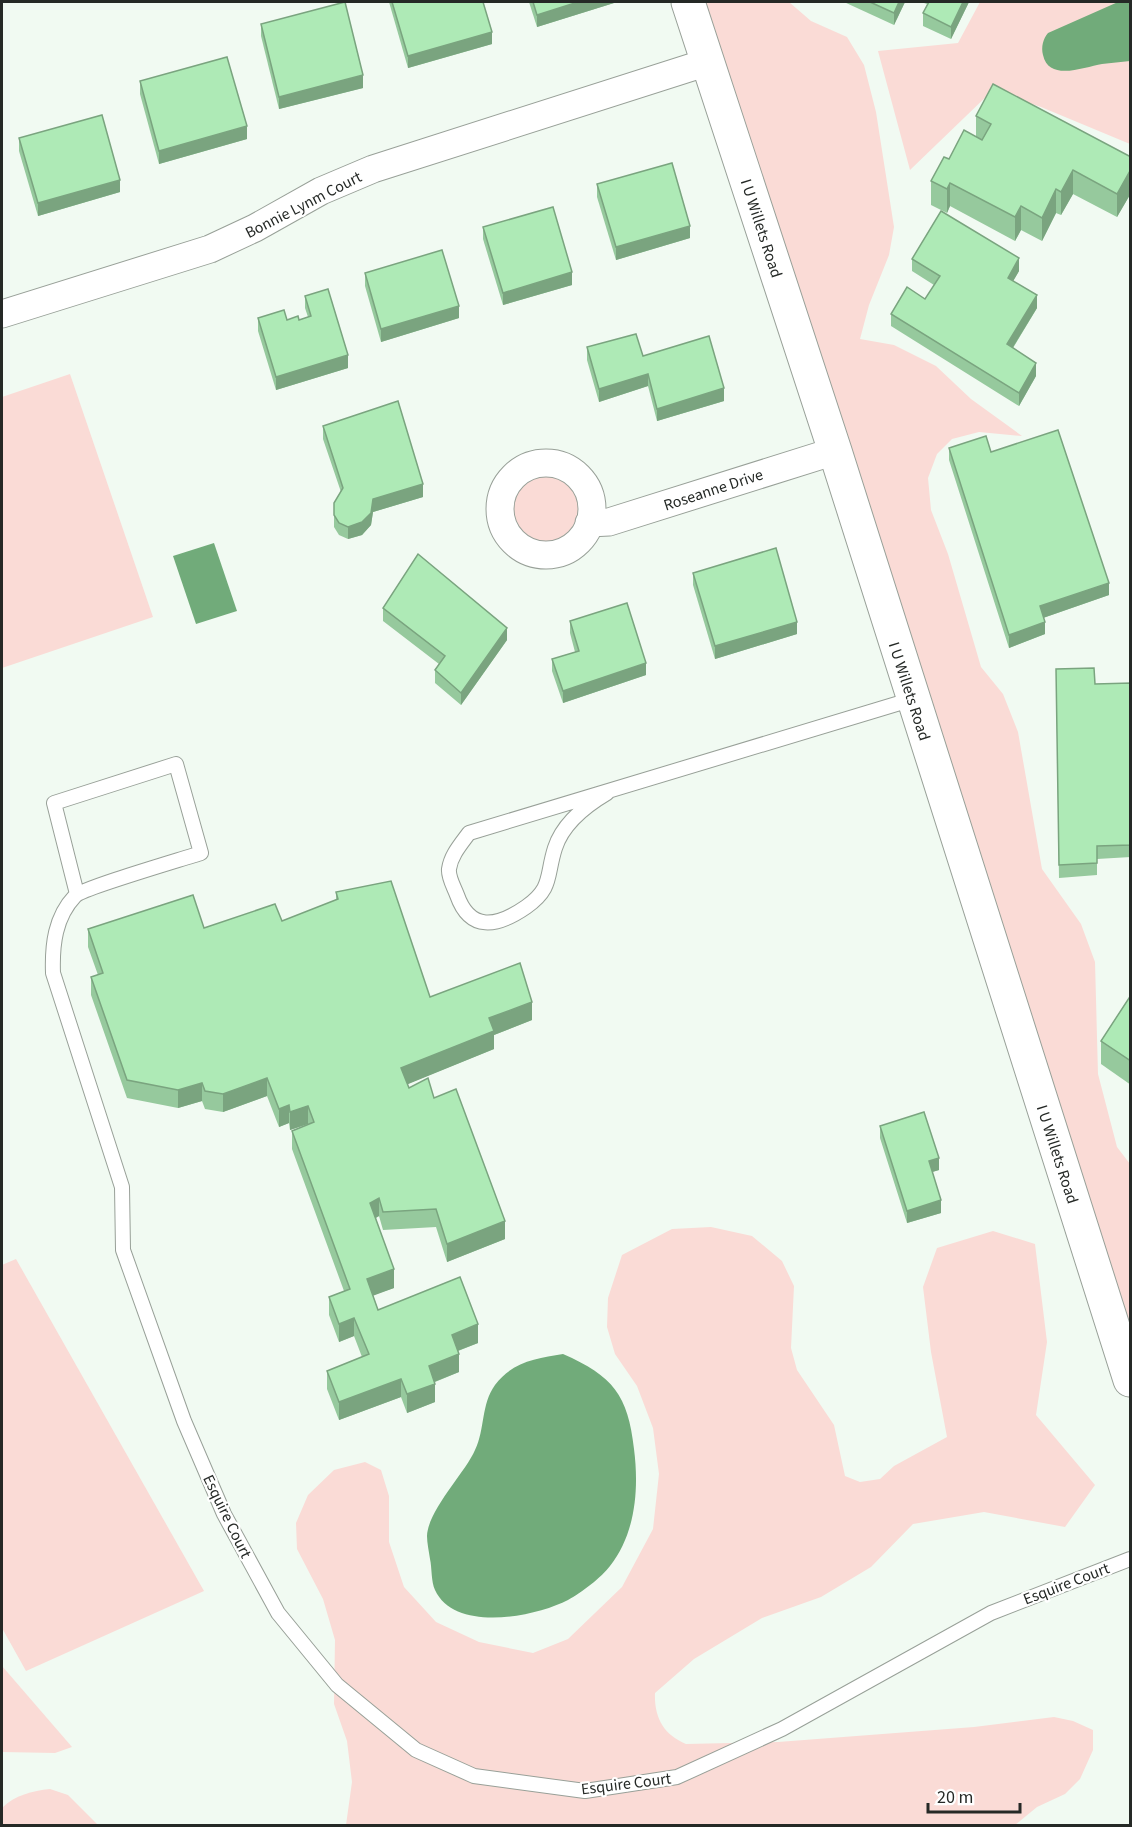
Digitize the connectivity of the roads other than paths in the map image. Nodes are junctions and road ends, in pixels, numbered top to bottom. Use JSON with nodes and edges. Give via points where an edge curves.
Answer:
{"nodes":[{"id":1,"x":688,"y":2,"type":"edge"},
{"id":2,"x":708,"y":62,"type":"junction"},
{"id":3,"x":2,"y":314,"type":"edge"},
{"id":4,"x":835,"y":451,"type":"junction"},
{"id":5,"x":590,"y":523,"type":"dead end"},
{"id":6,"x":913,"y":699,"type":"junction"},
{"id":7,"x":607,"y":793,"type":"junction"},
{"id":8,"x":77,"y":894,"type":"junction"},
{"id":9,"x":1131,"y":1380,"type":"edge"},
{"id":10,"x":1131,"y":1558,"type":"edge"}],
"edges":[{"from":1,"to":2,"type":"street","name":"I U Willets Road"},
{"from":2,"to":3,"type":"street","name":"Bonnie Lynm Court","via":[[373,169],[321,191],[210,249]]},
{"from":2,"to":4,"type":"street","name":"I U Willets Road"},
{"from":4,"to":5,"type":"street","name":"Roseanne Drive","via":[[609,522]]},
{"from":4,"to":6,"type":"street","name":"I U Willets Road"},
{"from":6,"to":7,"type":"lane"},
{"from":6,"to":9,"type":"street","name":"I U Willets Road"},
{"from":7,"to":7,"type":"lane","via":[[469,833],[452,856],[448,871],[466,915],[475,921],[505,918],[541,895],[549,881],[555,847],[563,831],[587,804]]},
{"from":8,"to":8,"type":"lane","via":[[201,853],[176,764],[54,803]]},
{"from":8,"to":10,"type":"lane","name":"Esquire Court","via":[[60,917],[52,946],[52,973],[122,1187],[123,1250],[184,1421],[224,1514],[278,1612],[337,1685],[416,1750],[474,1776],[585,1791],[677,1777],[782,1729],[991,1613]]}]}
